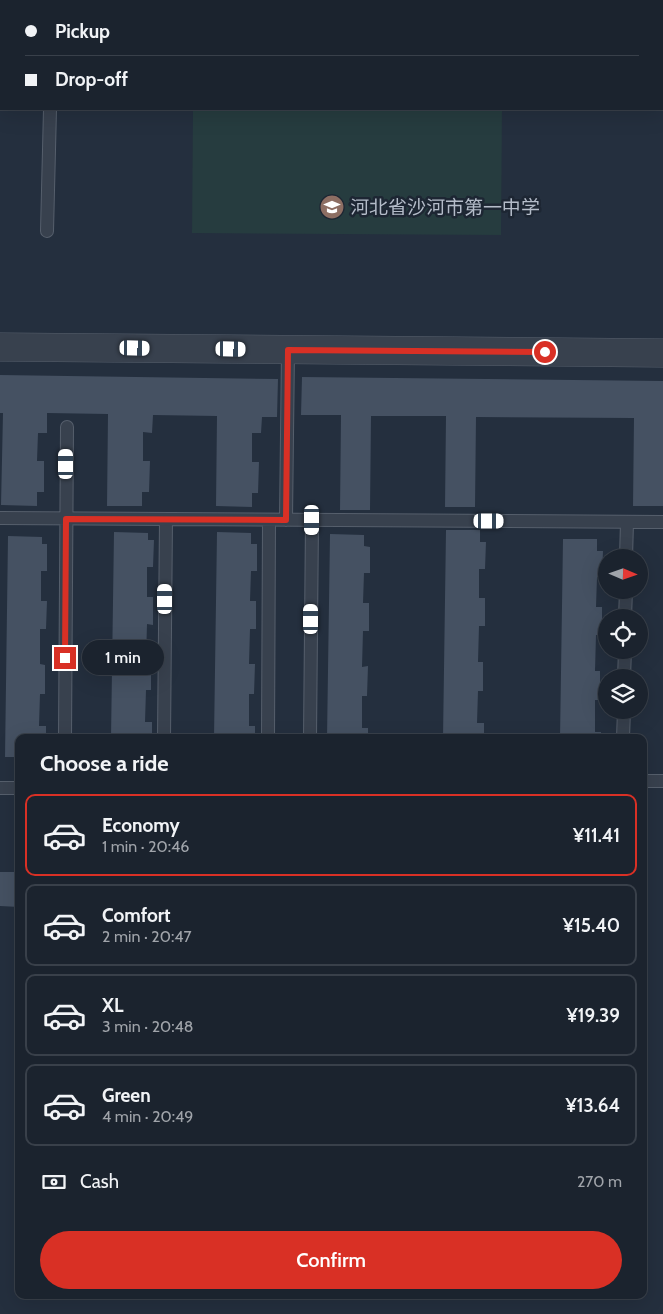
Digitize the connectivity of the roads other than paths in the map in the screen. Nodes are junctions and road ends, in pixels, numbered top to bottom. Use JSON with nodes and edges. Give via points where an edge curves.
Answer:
{"nodes":[{"id":1,"x":50,"y":110,"type":"edge"},
{"id":2,"x":47,"y":231,"type":"dead end"},
{"id":3,"x":0,"y":347,"type":"edge"},
{"id":4,"x":288,"y":350,"type":"junction"},
{"id":5,"x":663,"y":353,"type":"edge"},
{"id":6,"x":66,"y":427,"type":"dead end"},
{"id":7,"x":0,"y":518,"type":"edge"},
{"id":8,"x":66,"y":519,"type":"junction"},
{"id":9,"x":166,"y":519,"type":"junction"},
{"id":10,"x":269,"y":520,"type":"junction"},
{"id":11,"x":286,"y":520,"type":"junction"},
{"id":12,"x":312,"y":520,"type":"junction"},
{"id":13,"x":627,"y":522,"type":"junction"},
{"id":14,"x":663,"y":522,"type":"edge"},
{"id":15,"x":626,"y":549,"type":"edge"},
{"id":16,"x":624,"y":719,"type":"edge"},
{"id":17,"x":64,"y":734,"type":"edge"},
{"id":18,"x":164,"y":734,"type":"edge"},
{"id":19,"x":268,"y":734,"type":"edge"},
{"id":20,"x":310,"y":734,"type":"edge"},
{"id":21,"x":623,"y":734,"type":"edge"},
{"id":22,"x":647,"y":781,"type":"edge"},
{"id":23,"x":663,"y":781,"type":"edge"},
{"id":24,"x":0,"y":788,"type":"edge"},
{"id":25,"x":15,"y":788,"type":"edge"}],
"edges":[{"from":1,"to":2,"type":"lane"},
{"from":3,"to":4,"type":"street"},
{"from":4,"to":5,"type":"street"},
{"from":4,"to":11,"type":"lane"},
{"from":6,"to":8,"type":"lane"},
{"from":7,"to":8,"type":"lane"},
{"from":8,"to":9,"type":"lane"},
{"from":8,"to":17,"type":"lane"},
{"from":9,"to":10,"type":"lane"},
{"from":9,"to":18,"type":"lane"},
{"from":10,"to":11,"type":"lane"},
{"from":10,"to":19,"type":"lane"},
{"from":11,"to":12,"type":"lane"},
{"from":12,"to":13,"type":"lane"},
{"from":12,"to":20,"type":"lane"},
{"from":13,"to":14,"type":"lane"},
{"from":13,"to":15,"type":"lane"},
{"from":16,"to":21,"type":"lane"},
{"from":22,"to":23,"type":"lane"},
{"from":24,"to":25,"type":"lane"}]}
